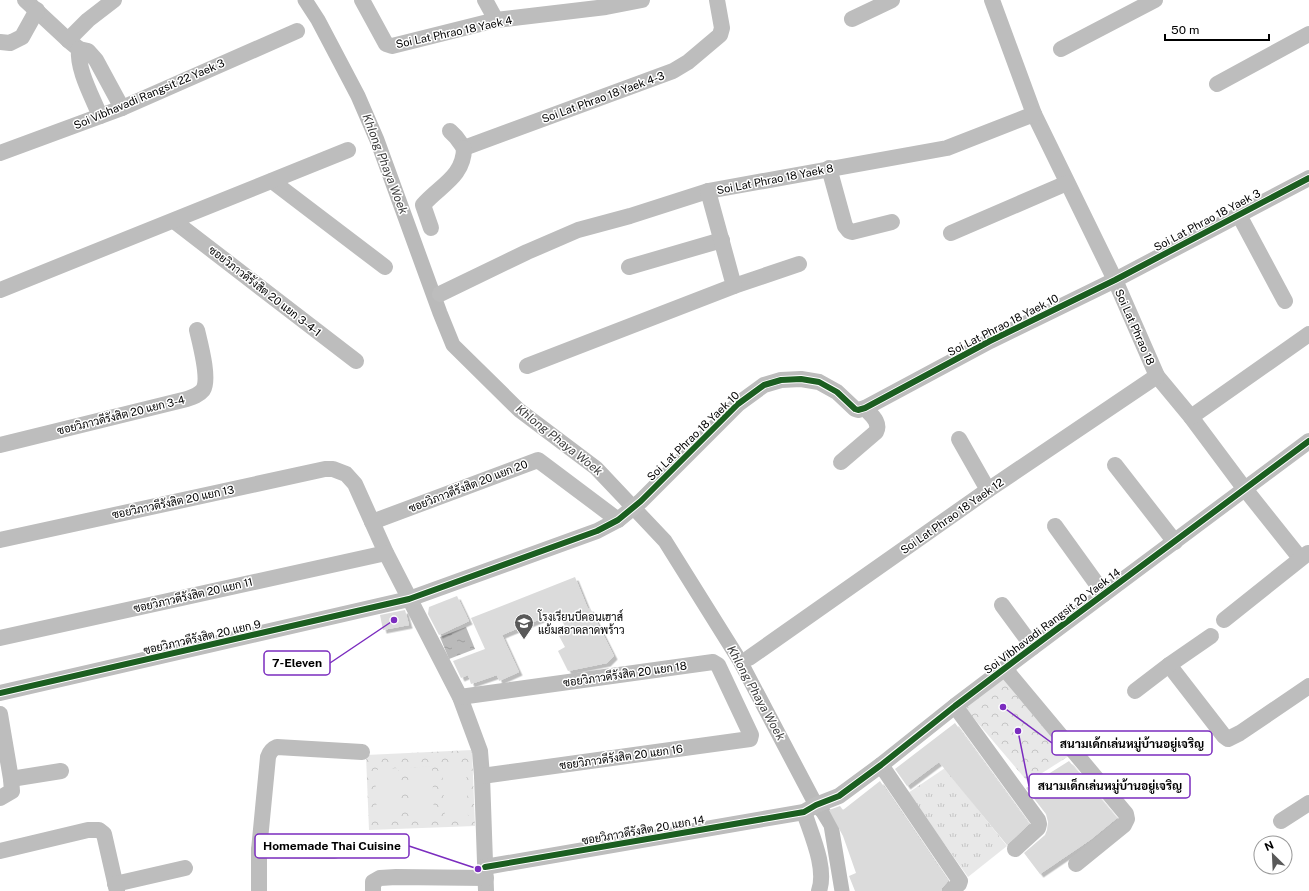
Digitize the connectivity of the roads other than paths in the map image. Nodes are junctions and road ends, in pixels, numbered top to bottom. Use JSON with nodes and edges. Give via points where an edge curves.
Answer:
{"nodes":[{"id":1,"x":114,"y":0,"type":"edge"},
{"id":2,"x":362,"y":0,"type":"edge"},
{"id":3,"x":485,"y":0,"type":"edge"},
{"id":4,"x":642,"y":0,"type":"edge"},
{"id":5,"x":717,"y":0,"type":"edge"},
{"id":6,"x":892,"y":0,"type":"edge"},
{"id":7,"x":992,"y":0,"type":"edge"},
{"id":8,"x":1155,"y":0,"type":"edge"},
{"id":9,"x":604,"y":4,"type":"edge"},
{"id":10,"x":31,"y":5,"type":"edge"},
{"id":11,"x":852,"y":19,"type":"dead end"},
{"id":12,"x":496,"y":20,"type":"junction"},
{"id":13,"x":297,"y":31,"type":"dead end"},
{"id":14,"x":1309,"y":34,"type":"edge"},
{"id":15,"x":0,"y":42,"type":"edge"},
{"id":16,"x":73,"y":44,"type":"junction"},
{"id":17,"x":1061,"y":49,"type":"dead end"},
{"id":18,"x":1217,"y":84,"type":"dead end"},
{"id":19,"x":122,"y":108,"type":"junction"},
{"id":20,"x":1034,"y":114,"type":"junction"},
{"id":21,"x":100,"y":116,"type":"junction"},
{"id":22,"x":450,"y":132,"type":"dead end"},
{"id":23,"x":464,"y":148,"type":"junction"},
{"id":24,"x":348,"y":150,"type":"dead end"},
{"id":25,"x":0,"y":153,"type":"edge"},
{"id":26,"x":829,"y":168,"type":"junction"},
{"id":27,"x":1309,"y":178,"type":"edge"},
{"id":28,"x":272,"y":181,"type":"junction"},
{"id":29,"x":1067,"y":183,"type":"junction"},
{"id":30,"x":708,"y":191,"type":"junction"},
{"id":31,"x":1239,"y":215,"type":"junction"},
{"id":32,"x":174,"y":221,"type":"junction"},
{"id":33,"x":892,"y":222,"type":"dead end"},
{"id":34,"x":431,"y":228,"type":"dead end"},
{"id":35,"x":951,"y":233,"type":"dead end"},
{"id":36,"x":722,"y":240,"type":"junction"},
{"id":37,"x":798,"y":264,"type":"dead end"},
{"id":38,"x":385,"y":267,"type":"dead end"},
{"id":39,"x":629,"y":267,"type":"dead end"},
{"id":40,"x":1115,"y":280,"type":"junction"},
{"id":41,"x":734,"y":286,"type":"junction"},
{"id":42,"x":0,"y":290,"type":"edge"},
{"id":43,"x":440,"y":294,"type":"dead end"},
{"id":44,"x":1285,"y":301,"type":"dead end"},
{"id":45,"x":197,"y":330,"type":"dead end"},
{"id":46,"x":1309,"y":334,"type":"edge"},
{"id":47,"x":356,"y":361,"type":"dead end"},
{"id":48,"x":527,"y":366,"type":"dead end"},
{"id":49,"x":1157,"y":376,"type":"junction"},
{"id":50,"x":865,"y":408,"type":"junction"},
{"id":51,"x":1190,"y":416,"type":"junction"},
{"id":52,"x":959,"y":439,"type":"dead end"},
{"id":53,"x":1309,"y":441,"type":"edge"},
{"id":54,"x":0,"y":445,"type":"edge"},
{"id":55,"x":841,"y":462,"type":"dead end"},
{"id":56,"x":1115,"y":465,"type":"dead end"},
{"id":57,"x":1245,"y":489,"type":"junction"},
{"id":58,"x":988,"y":490,"type":"junction"},
{"id":59,"x":618,"y":520,"type":"junction"},
{"id":60,"x":372,"y":522,"type":"junction"},
{"id":61,"x":1055,"y":526,"type":"dead end"},
{"id":62,"x":0,"y":540,"type":"edge"},
{"id":63,"x":1175,"y":542,"type":"junction"},
{"id":64,"x":386,"y":553,"type":"junction"},
{"id":65,"x":1304,"y":555,"type":"edge"},
{"id":66,"x":1104,"y":594,"type":"junction"},
{"id":67,"x":409,"y":599,"type":"junction"},
{"id":68,"x":1002,"y":605,"type":"dead end"},
{"id":69,"x":1224,"y":620,"type":"dead end"},
{"id":70,"x":1211,"y":636,"type":"dead end"},
{"id":71,"x":0,"y":638,"type":"edge"},
{"id":72,"x":1033,"y":647,"type":"junction"},
{"id":73,"x":749,"y":658,"type":"dead end"},
{"id":74,"x":1169,"y":665,"type":"junction"},
{"id":75,"x":1005,"y":668,"type":"junction"},
{"id":76,"x":1309,"y":686,"type":"edge"},
{"id":77,"x":1135,"y":691,"type":"dead end"},
{"id":78,"x":0,"y":693,"type":"edge"},
{"id":79,"x":460,"y":696,"type":"junction"},
{"id":80,"x":955,"y":706,"type":"junction"},
{"id":81,"x":0,"y":714,"type":"edge"},
{"id":82,"x":750,"y":730,"type":"joint"},
{"id":83,"x":362,"y":752,"type":"dead end"},
{"id":84,"x":881,"y":765,"type":"junction"},
{"id":85,"x":61,"y":772,"type":"dead end"},
{"id":86,"x":482,"y":776,"type":"junction"},
{"id":87,"x":11,"y":779,"type":"junction"},
{"id":88,"x":0,"y":798,"type":"edge"},
{"id":89,"x":1309,"y":803,"type":"edge"},
{"id":90,"x":804,"y":812,"type":"junction"},
{"id":91,"x":1281,"y":821,"type":"dead end"},
{"id":92,"x":1015,"y":849,"type":"dead end"},
{"id":93,"x":0,"y":850,"type":"edge"},
{"id":94,"x":259,"y":850,"type":"junction"},
{"id":95,"x":334,"y":851,"type":"dead end"},
{"id":96,"x":1076,"y":864,"type":"dead end"},
{"id":97,"x":185,"y":868,"type":"dead end"},
{"id":98,"x":486,"y":879,"type":"edge"},
{"id":99,"x":116,"y":887,"type":"edge"},
{"id":100,"x":259,"y":891,"type":"edge"},
{"id":101,"x":373,"y":891,"type":"edge"},
{"id":102,"x":819,"y":891,"type":"edge"},
{"id":103,"x":951,"y":891,"type":"edge"}],
"edges":[{"from":1,"to":16,"type":"street","via":[[88,20]]},
{"from":2,"to":12,"type":"street","name":"Soi Lat Phrao 18 Yaek 4","via":[[386,44],[392,46]]},
{"from":3,"to":12,"type":"street"},
{"from":4,"to":9,"type":"street","name":"Soi Lat Phrao 18 Yaek 4"},
{"from":5,"to":23,"type":"street","name":"Soi Lat Phrao 18 Yaek 4-3","via":[[722,28],[720,36],[673,71]]},
{"from":6,"to":11,"type":"street"},
{"from":7,"to":20,"type":"street","name":"Soi Lat Phrao 18"},
{"from":8,"to":17,"type":"street"},
{"from":9,"to":12,"type":"street","name":"Soi Lat Phrao 18 Yaek 4"},
{"from":10,"to":15,"type":"street","via":[[22,37],[10,43]]},
{"from":10,"to":16,"type":"street"},
{"from":13,"to":19,"type":"street","name":"Soi Vibhavadi Rangsit 22 Yaek 3"},
{"from":14,"to":18,"type":"street"},
{"from":16,"to":19,"type":"street","via":[[88,51],[96,60]]},
{"from":16,"to":21,"type":"street"},
{"from":19,"to":21,"type":"street","name":"Soi Vibhavadi Rangsit 22 Yaek 3"},
{"from":20,"to":26,"type":"street","name":"Soi Lat Phrao 18 Yaek 8","via":[[947,148]]},
{"from":20,"to":29,"type":"street","name":"Soi Lat Phrao 18"},
{"from":21,"to":25,"type":"street","name":"Soi Vibhavadi Rangsit 22 Yaek 3"},
{"from":22,"to":23,"type":"street"},
{"from":23,"to":34,"type":"street","via":[[464,157],[453,177],[423,205]]},
{"from":24,"to":28,"type":"street"},
{"from":26,"to":30,"type":"street","name":"Soi Lat Phrao 18 Yaek 8"},
{"from":26,"to":33,"type":"street","via":[[847,230],[852,232]]},
{"from":27,"to":31,"type":"street","name":"Soi Lat Phrao 18 Yaek 3"},
{"from":28,"to":32,"type":"street"},
{"from":28,"to":38,"type":"street"},
{"from":29,"to":35,"type":"street"},
{"from":29,"to":40,"type":"street","name":"Soi Lat Phrao 18"},
{"from":30,"to":36,"type":"street","name":"Soi Lat Phrao 18 Yaek 8"},
{"from":30,"to":43,"type":"street","via":[[578,230]]},
{"from":31,"to":40,"type":"street","name":"Soi Lat Phrao 18 Yaek 3"},
{"from":31,"to":44,"type":"street"},
{"from":32,"to":42,"type":"street"},
{"from":32,"to":47,"type":"street","name":"ซอยวิภาวดีรังสิต 20 แยก 3-4-1"},
{"from":36,"to":39,"type":"street"},
{"from":36,"to":41,"type":"street","name":"Soi Lat Phrao 18 Yaek 8"},
{"from":37,"to":41,"type":"street"},
{"from":40,"to":49,"type":"street","name":"Soi Lat Phrao 18"},
{"from":40,"to":50,"type":"street","name":"Soi Lat Phrao 18 Yaek 10","via":[[990,341]]},
{"from":41,"to":48,"type":"street"},
{"from":45,"to":54,"type":"street","name":"ซอยวิภาวดีรังสิต 20 แยก 3-4","via":[[206,383],[204,390],[197,396]]},
{"from":46,"to":51,"type":"street"},
{"from":49,"to":51,"type":"street","name":"Soi Lat Phrao 18"},
{"from":49,"to":58,"type":"street","name":"Soi Lat Phrao 18 Yaek 12"},
{"from":50,"to":55,"type":"street","via":[[877,422],[878,428]]},
{"from":50,"to":59,"type":"street","name":"Soi Lat Phrao 18 Yaek 10","via":[[855,410],[837,392],[819,382],[801,379],[764,384],[738,404],[641,501]]},
{"from":51,"to":57,"type":"street","name":"Soi Lat Phrao 18"},
{"from":52,"to":58,"type":"street"},
{"from":53,"to":57,"type":"street","name":"Soi Vibhavadi Rangsit 20 Yaek 14"},
{"from":56,"to":63,"type":"street"},
{"from":57,"to":63,"type":"street","name":"Soi Vibhavadi Rangsit 20 Yaek 14"},
{"from":57,"to":65,"type":"street","name":"Soi Lat Phrao 18"},
{"from":58,"to":73,"type":"street","name":"Soi Lat Phrao 18 Yaek 12"},
{"from":59,"to":60,"type":"street","name":"ซอยวิภาวดีรังสิต 20 แยก 20","via":[[538,460]]},
{"from":59,"to":67,"type":"street","name":"Soi Lat Phrao 18 Yaek 10","via":[[597,531]]},
{"from":60,"to":62,"type":"street","name":"ซอยวิภาวดีรังสิต 20 แยก 13","via":[[355,484],[346,474],[325,469]]},
{"from":60,"to":64,"type":"street"},
{"from":61,"to":66,"type":"street"},
{"from":63,"to":66,"type":"street","name":"Soi Vibhavadi Rangsit 20 Yaek 14"},
{"from":64,"to":67,"type":"street"},
{"from":64,"to":71,"type":"street","name":"ซอยวิภาวดีรังสิต 20 แยก 11"},
{"from":65,"to":69,"type":"street"},
{"from":66,"to":72,"type":"street","name":"Soi Vibhavadi Rangsit 20 Yaek 14"},
{"from":67,"to":78,"type":"street","name":"ซอยวิภาวดีรังสิต 20 แยก 9"},
{"from":67,"to":79,"type":"street"},
{"from":68,"to":72,"type":"street"},
{"from":70,"to":74,"type":"street"},
{"from":72,"to":75,"type":"street","name":"Soi Vibhavadi Rangsit 20 Yaek 14"},
{"from":74,"to":76,"type":"street","via":[[1228,739]]},
{"from":74,"to":77,"type":"street"},
{"from":75,"to":80,"type":"street","name":"Soi Vibhavadi Rangsit 20 Yaek 14"},
{"from":75,"to":96,"type":"street","via":[[1126,814],[1124,825]]},
{"from":79,"to":82,"type":"street","name":"ซอยวิภาวดีรังสิต 20 แยก 18","via":[[713,662],[718,665]]},
{"from":79,"to":86,"type":"street","via":[[480,751]]},
{"from":80,"to":84,"type":"street","name":"Soi Vibhavadi Rangsit 20 Yaek 14"},
{"from":80,"to":92,"type":"street","via":[[1038,820],[1038,828]]},
{"from":81,"to":87,"type":"street"},
{"from":82,"to":86,"type":"street","name":"ซอยวิภาวดีรังสิต 20 แยก 16","via":[[750,739]]},
{"from":83,"to":94,"type":"street","via":[[277,747],[272,749],[268,757]]},
{"from":84,"to":90,"type":"street","name":"Soi Vibhavadi Rangsit 20 Yaek 14","via":[[839,796]]},
{"from":84,"to":103,"type":"street","via":[[960,880]]},
{"from":85,"to":87,"type":"street"},
{"from":86,"to":98,"type":"street"},
{"from":87,"to":88,"type":"street","via":[[12,791]]},
{"from":89,"to":91,"type":"street"},
{"from":90,"to":98,"type":"street","name":"ซอยวิภาวดีรังสิต 20 แยก 14"},
{"from":90,"to":102,"type":"street","via":[[821,870]]},
{"from":93,"to":99,"type":"street","via":[[88,830],[99,830],[104,834]]},
{"from":94,"to":95,"type":"street"},
{"from":94,"to":100,"type":"street"},
{"from":97,"to":99,"type":"street"},
{"from":98,"to":101,"type":"street","name":"ซอยวิภาวดีรังสิต 20 แยก 14","via":[[380,878],[373,882]]}]}
